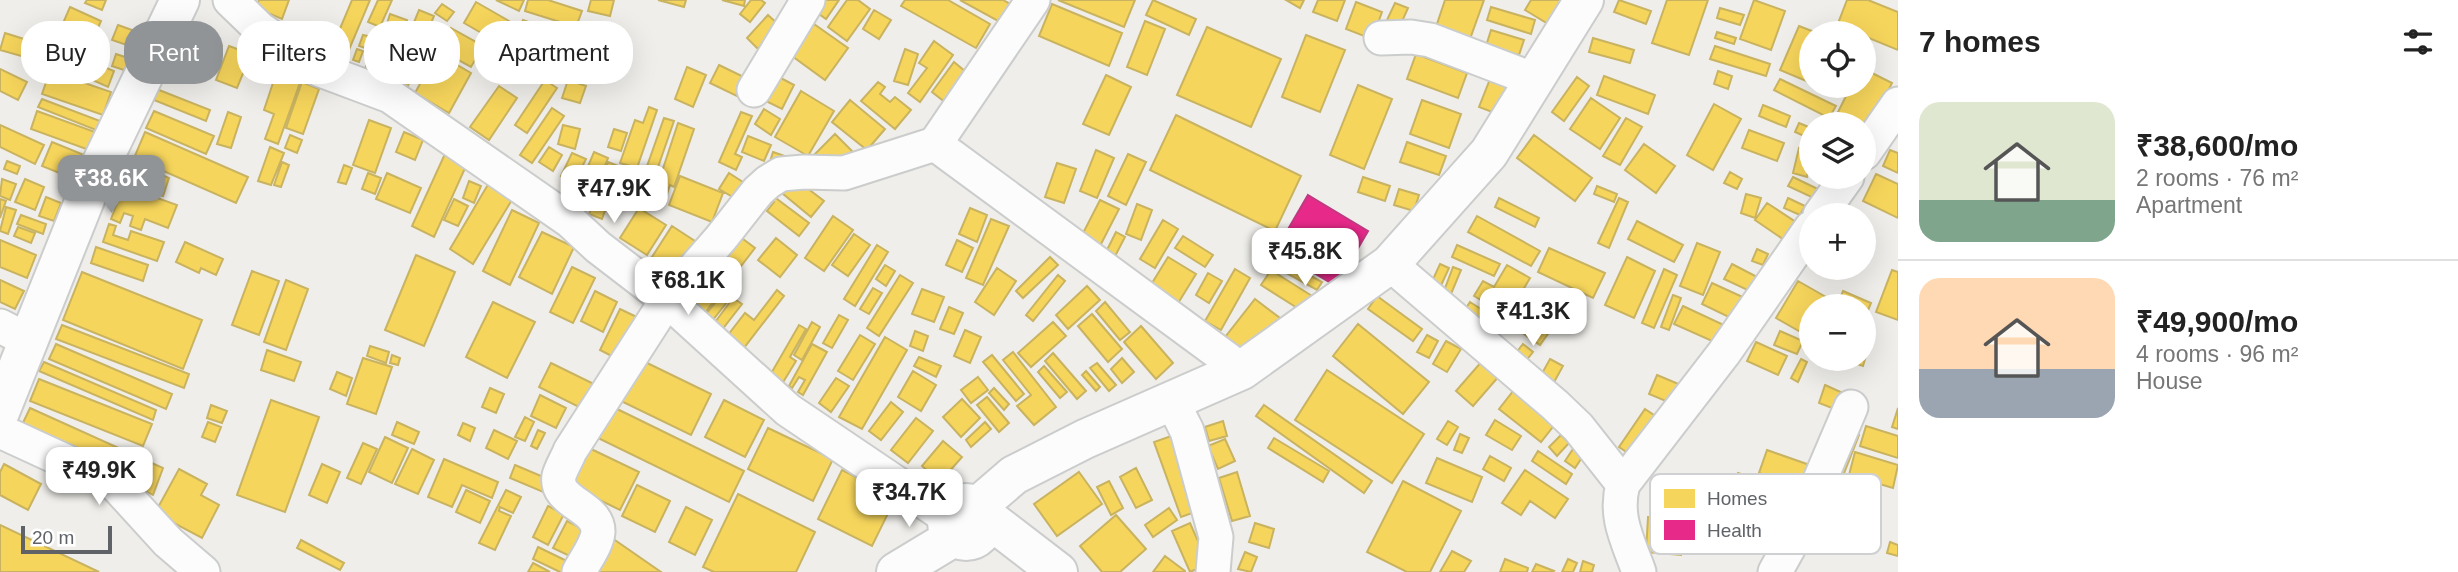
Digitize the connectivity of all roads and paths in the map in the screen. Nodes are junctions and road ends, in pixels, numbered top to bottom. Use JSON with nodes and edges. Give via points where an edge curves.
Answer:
{"nodes":[{"id":1,"x":180,"y":0,"type":"edge"},
{"id":2,"x":230,"y":0,"type":"edge"},
{"id":3,"x":808,"y":0,"type":"edge"},
{"id":4,"x":1033,"y":0,"type":"edge"},
{"id":5,"x":1584,"y":0,"type":"edge"},
{"id":6,"x":1381,"y":38,"type":"dead end"},
{"id":7,"x":1535,"y":80,"type":"junction"},
{"id":8,"x":754,"y":90,"type":"dead end"},
{"id":9,"x":1898,"y":104,"type":"edge"},
{"id":10,"x":1876,"y":136,"type":"edge"},
{"id":11,"x":935,"y":144,"type":"junction"},
{"id":12,"x":1799,"y":245,"type":"edge"},
{"id":13,"x":1390,"y":264,"type":"junction"},
{"id":14,"x":667,"y":300,"type":"junction"},
{"id":15,"x":14,"y":334,"type":"edge"},
{"id":16,"x":1242,"y":370,"type":"junction"},
{"id":17,"x":1172,"y":401,"type":"junction"},
{"id":18,"x":1852,"y":407,"type":"dead end"},
{"id":19,"x":0,"y":412,"type":"edge"},
{"id":20,"x":0,"y":431,"type":"edge"},
{"id":21,"x":1822,"y":474,"type":"edge"},
{"id":22,"x":1623,"y":484,"type":"junction"},
{"id":23,"x":968,"y":523,"type":"junction"},
{"id":24,"x":1785,"y":554,"type":"edge"},
{"id":25,"x":203,"y":572,"type":"edge"},
{"id":26,"x":579,"y":572,"type":"edge"},
{"id":27,"x":896,"y":572,"type":"edge"},
{"id":28,"x":1018,"y":572,"type":"edge"},
{"id":29,"x":1058,"y":572,"type":"edge"},
{"id":30,"x":1213,"y":572,"type":"edge"},
{"id":31,"x":1639,"y":572,"type":"edge"},
{"id":32,"x":1776,"y":572,"type":"edge"}],
"edges":[{"from":1,"to":15,"type":"street"},
{"from":2,"to":14,"type":"street","via":[[260,29],[318,69],[390,96],[570,221]]},
{"from":3,"to":8,"type":"street"},
{"from":4,"to":11,"type":"street"},
{"from":5,"to":7,"type":"street"},
{"from":6,"to":7,"type":"street","via":[[1430,40]]},
{"from":7,"to":13,"type":"street","via":[[1489,153]]},
{"from":9,"to":10,"type":"street"},
{"from":11,"to":14,"type":"street","via":[[844,173],[781,174],[758,191]]},
{"from":11,"to":16,"type":"street"},
{"from":12,"to":22,"type":"street","via":[[1724,353]]},
{"from":13,"to":16,"type":"street"},
{"from":13,"to":22,"type":"street","via":[[1555,405]]},
{"from":14,"to":23,"type":"street","via":[[788,410]]},
{"from":14,"to":26,"type":"street","via":[[570,451],[559,476],[559,487],[566,496],[596,522],[598,532]]},
{"from":15,"to":19,"type":"street"},
{"from":16,"to":17,"type":"street"},
{"from":17,"to":23,"type":"street","via":[[1014,475]]},
{"from":17,"to":30,"type":"street","via":[[1187,431],[1216,537]]},
{"from":18,"to":21,"type":"street"},
{"from":20,"to":25,"type":"street","via":[[115,484],[168,542]]},
{"from":22,"to":31,"type":"street","via":[[1620,515]]},
{"from":23,"to":27,"type":"street"},
{"from":23,"to":28,"type":"street"},
{"from":23,"to":29,"type":"street"},
{"from":24,"to":32,"type":"street"}]}
